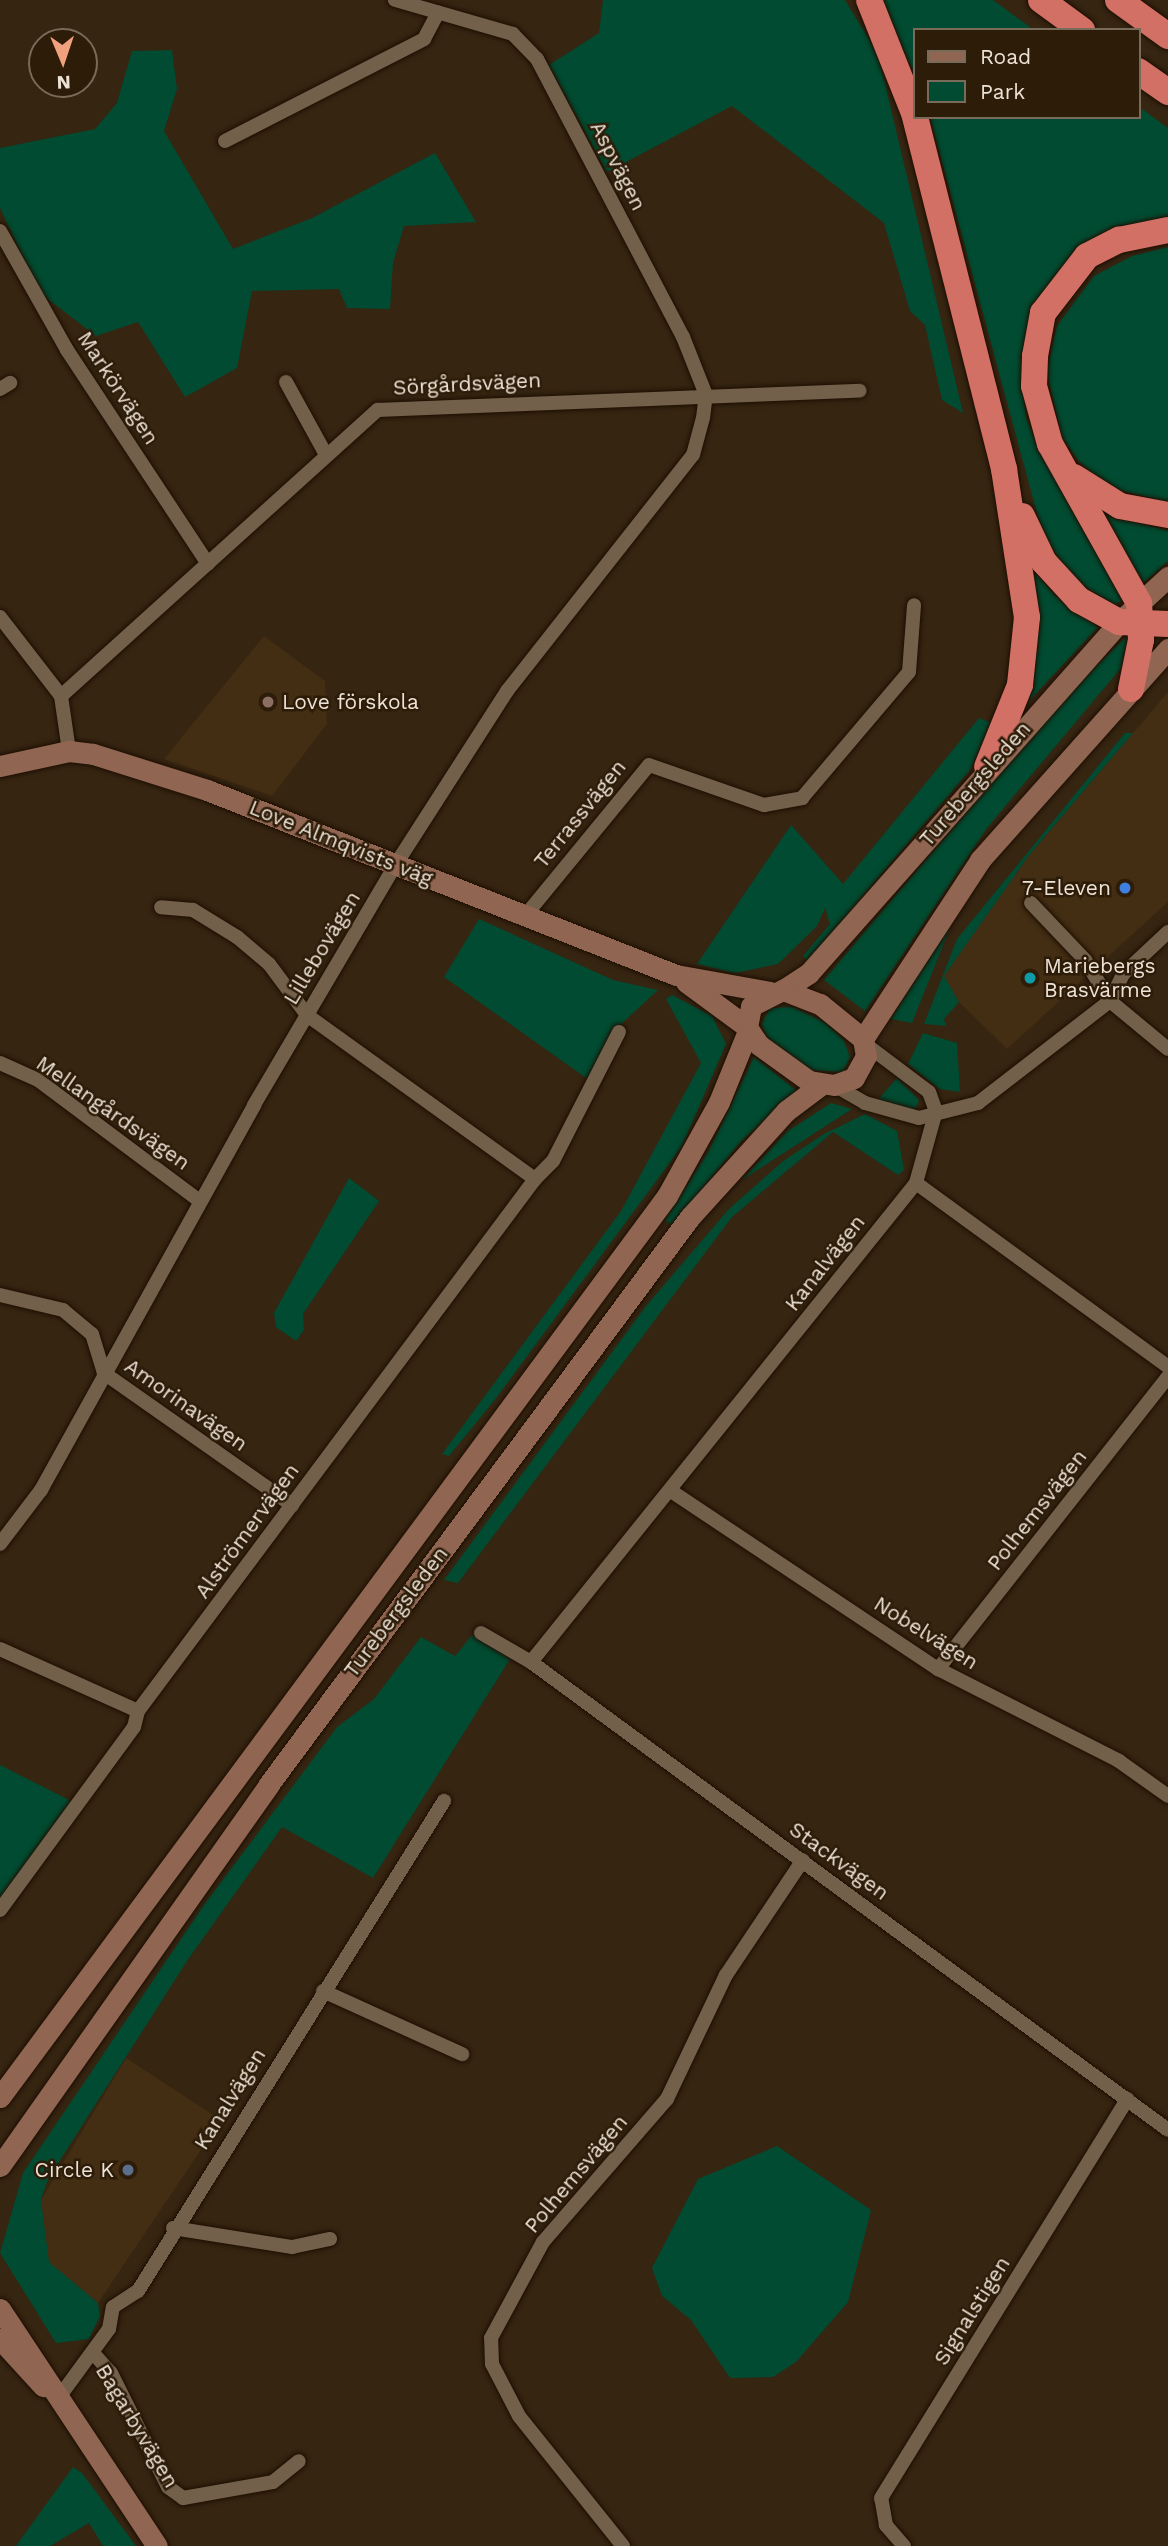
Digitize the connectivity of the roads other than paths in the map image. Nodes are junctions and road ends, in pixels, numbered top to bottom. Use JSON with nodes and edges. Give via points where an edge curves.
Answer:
{"nodes":[{"id":1,"x":395,"y":0,"type":"edge"},
{"id":2,"x":869,"y":0,"type":"edge"},
{"id":3,"x":1041,"y":0,"type":"edge"},
{"id":4,"x":1118,"y":0,"type":"edge"},
{"id":5,"x":438,"y":13,"type":"junction"},
{"id":6,"x":1079,"y":28,"type":"edge"},
{"id":7,"x":1168,"y":36,"type":"edge"},
{"id":8,"x":1140,"y":72,"type":"edge"},
{"id":9,"x":1168,"y":92,"type":"edge"},
{"id":10,"x":912,"y":108,"type":"edge"},
{"id":11,"x":916,"y":119,"type":"edge"},
{"id":12,"x":225,"y":141,"type":"dead end"},
{"id":13,"x":0,"y":230,"type":"edge"},
{"id":14,"x":1168,"y":230,"type":"edge"},
{"id":15,"x":286,"y":382,"type":"dead end"},
{"id":16,"x":860,"y":391,"type":"dead end"},
{"id":17,"x":706,"y":395,"type":"junction"},
{"id":18,"x":325,"y":453,"type":"junction"},
{"id":19,"x":1003,"y":469,"type":"junction"},
{"id":20,"x":1066,"y":471,"type":"junction"},
{"id":21,"x":1168,"y":515,"type":"edge"},
{"id":22,"x":208,"y":564,"type":"junction"},
{"id":23,"x":1168,"y":577,"type":"edge"},
{"id":24,"x":915,"y":604,"type":"dead end"},
{"id":25,"x":0,"y":617,"type":"edge"},
{"id":26,"x":1142,"y":618,"type":"edge"},
{"id":27,"x":1168,"y":649,"type":"edge"},
{"id":28,"x":1131,"y":689,"type":"junction"},
{"id":29,"x":61,"y":696,"type":"junction"},
{"id":30,"x":69,"y":751,"type":"junction"},
{"id":31,"x":0,"y":766,"type":"edge"},
{"id":32,"x":987,"y":767,"type":"junction"},
{"id":33,"x":396,"y":864,"type":"junction"},
{"id":34,"x":1031,"y":903,"type":"dead end"},
{"id":35,"x":161,"y":907,"type":"dead end"},
{"id":36,"x":525,"y":916,"type":"junction"},
{"id":37,"x":1168,"y":932,"type":"edge"},
{"id":38,"x":676,"y":975,"type":"junction"},
{"id":39,"x":776,"y":991,"type":"junction"},
{"id":40,"x":1110,"y":1001,"type":"junction"},
{"id":41,"x":307,"y":1014,"type":"junction"},
{"id":42,"x":748,"y":1029,"type":"junction"},
{"id":43,"x":619,"y":1032,"type":"dead end"},
{"id":44,"x":864,"y":1041,"type":"junction"},
{"id":45,"x":1168,"y":1049,"type":"edge"},
{"id":46,"x":0,"y":1063,"type":"edge"},
{"id":47,"x":828,"y":1085,"type":"junction"},
{"id":48,"x":936,"y":1111,"type":"junction"},
{"id":49,"x":535,"y":1179,"type":"junction"},
{"id":50,"x":916,"y":1183,"type":"junction"},
{"id":51,"x":200,"y":1201,"type":"junction"},
{"id":52,"x":0,"y":1295,"type":"edge"},
{"id":53,"x":1168,"y":1367,"type":"edge"},
{"id":54,"x":104,"y":1373,"type":"junction"},
{"id":55,"x":1168,"y":1377,"type":"edge"},
{"id":56,"x":671,"y":1491,"type":"junction"},
{"id":57,"x":292,"y":1505,"type":"junction"},
{"id":58,"x":0,"y":1544,"type":"edge"},
{"id":59,"x":481,"y":1633,"type":"dead end"},
{"id":60,"x":0,"y":1649,"type":"edge"},
{"id":61,"x":531,"y":1662,"type":"junction"},
{"id":62,"x":938,"y":1669,"type":"junction"},
{"id":63,"x":138,"y":1711,"type":"junction"},
{"id":64,"x":1168,"y":1796,"type":"edge"},
{"id":65,"x":444,"y":1801,"type":"dead end"},
{"id":66,"x":803,"y":1860,"type":"junction"},
{"id":67,"x":0,"y":1910,"type":"edge"},
{"id":68,"x":323,"y":1991,"type":"junction"},
{"id":69,"x":462,"y":2054,"type":"dead end"},
{"id":70,"x":0,"y":2097,"type":"edge"},
{"id":71,"x":1127,"y":2099,"type":"junction"},
{"id":72,"x":1168,"y":2130,"type":"edge"},
{"id":73,"x":0,"y":2166,"type":"edge"},
{"id":74,"x":173,"y":2228,"type":"junction"},
{"id":75,"x":330,"y":2239,"type":"dead end"},
{"id":76,"x":0,"y":2309,"type":"edge"},
{"id":77,"x":0,"y":2339,"type":"edge"},
{"id":78,"x":93,"y":2353,"type":"junction"},
{"id":79,"x":57,"y":2400,"type":"junction"},
{"id":80,"x":299,"y":2461,"type":"dead end"},
{"id":81,"x":157,"y":2546,"type":"edge"},
{"id":82,"x":623,"y":2546,"type":"edge"},
{"id":83,"x":904,"y":2546,"type":"edge"}],
"edges":[{"from":1,"to":5,"type":"street","name":"Aspvägen"},
{"from":2,"to":10,"type":"highway"},
{"from":3,"to":6,"type":"highway"},
{"from":4,"to":7,"type":"highway"},
{"from":5,"to":12,"type":"street","via":[[424,39]]},
{"from":5,"to":17,"type":"street","name":"Aspvägen","via":[[513,34],[537,59],[683,338]]},
{"from":8,"to":9,"type":"highway"},
{"from":11,"to":19,"type":"highway"},
{"from":13,"to":22,"type":"street","name":"Markörvägen","via":[[67,350]]},
{"from":14,"to":20,"type":"highway","via":[[1119,240],[1087,256],[1043,313],[1034,386],[1050,444]]},
{"from":15,"to":18,"type":"street"},
{"from":16,"to":17,"type":"street","name":"Sörgårdsvägen"},
{"from":17,"to":18,"type":"street","name":"Sörgårdsvägen","via":[[378,410]]},
{"from":17,"to":33,"type":"street","name":"Lillebovägen","via":[[693,455],[507,691]]},
{"from":18,"to":22,"type":"street","name":"Sörgårdsvägen"},
{"from":19,"to":26,"type":"highway","via":[[1052,573],[1079,600]]},
{"from":19,"to":32,"type":"highway","via":[[1021,567],[1027,649],[1020,685]]},
{"from":20,"to":21,"type":"highway","via":[[1120,506]]},
{"from":20,"to":26,"type":"highway"},
{"from":22,"to":29,"type":"street","name":"Sörgårdsvägen"},
{"from":23,"to":26,"type":"main road","name":"Turebergsleden"},
{"from":24,"to":36,"type":"street","name":"Terrassvägen","via":[[909,672],[802,798],[784,806],[649,765]]},
{"from":25,"to":29,"type":"street"},
{"from":26,"to":28,"type":"highway"},
{"from":26,"to":32,"type":"main road","name":"Turebergsleden"},
{"from":27,"to":28,"type":"main road","name":"Turebergsleden"},
{"from":28,"to":44,"type":"main road","name":"Turebergsleden","via":[[980,860]]},
{"from":29,"to":30,"type":"street"},
{"from":30,"to":31,"type":"main road","name":"Love Almqvists väg"},
{"from":30,"to":33,"type":"main road","name":"Love Almqvists väg","via":[[207,790]]},
{"from":32,"to":39,"type":"main road","name":"Turebergsleden","via":[[858,920],[808,973]]},
{"from":33,"to":36,"type":"main road","name":"Love Almqvists väg"},
{"from":33,"to":41,"type":"street","name":"Lillebovägen"},
{"from":34,"to":40,"type":"street","via":[[1085,960]]},
{"from":35,"to":41,"type":"street","via":[[193,910],[237,937],[269,964]]},
{"from":36,"to":38,"type":"main road","name":"Love Almqvists väg"},
{"from":37,"to":40,"type":"street","via":[[1123,974]]},
{"from":38,"to":39,"type":"main road","name":"Love Almqvists väg"},
{"from":38,"to":42,"type":"main road","name":"Love Almqvists väg"},
{"from":39,"to":42,"type":"main road","name":"Turebergsleden","via":[[751,1006]]},
{"from":39,"to":44,"type":"main road","via":[[820,1004]]},
{"from":40,"to":45,"type":"street"},
{"from":40,"to":48,"type":"street","via":[[978,1103]]},
{"from":41,"to":49,"type":"street"},
{"from":41,"to":51,"type":"street","name":"Lillebovägen"},
{"from":42,"to":47,"type":"main road","via":[[783,1067]]},
{"from":42,"to":70,"type":"main road","name":"Turebergsleden","via":[[719,1102],[667,1196]]},
{"from":43,"to":49,"type":"street","name":"Alströmervägen","via":[[553,1161]]},
{"from":44,"to":47,"type":"main road","name":"Turebergsleden","via":[[863,1066],[854,1079]]},
{"from":44,"to":48,"type":"street","via":[[929,1092]]},
{"from":46,"to":51,"type":"street","name":"Mellangårdsvägen","via":[[38,1080]]},
{"from":47,"to":48,"type":"street","via":[[903,1116]]},
{"from":47,"to":73,"type":"main road","name":"Turebergsleden","via":[[786,1111],[690,1217],[269,1784]]},
{"from":48,"to":50,"type":"street","name":"Kanalvägen"},
{"from":49,"to":57,"type":"street","name":"Alströmervägen"},
{"from":50,"to":53,"type":"street"},
{"from":50,"to":56,"type":"street","name":"Kanalvägen"},
{"from":51,"to":54,"type":"street","name":"Lillebovägen"},
{"from":52,"to":54,"type":"street","name":"Amorinavägen","via":[[63,1310],[92,1334]]},
{"from":54,"to":57,"type":"street","name":"Amorinavägen"},
{"from":54,"to":58,"type":"street","name":"Lillebovägen","via":[[41,1490]]},
{"from":55,"to":62,"type":"street","name":"Polhemsvägen"},
{"from":56,"to":61,"type":"street","name":"Kanalvägen"},
{"from":56,"to":62,"type":"street","name":"Nobelvägen"},
{"from":57,"to":63,"type":"street","name":"Alströmervägen"},
{"from":59,"to":61,"type":"street","name":"Stackvägen"},
{"from":60,"to":63,"type":"street"},
{"from":61,"to":66,"type":"street","name":"Stackvägen"},
{"from":62,"to":64,"type":"street","name":"Nobelvägen","via":[[1119,1761]]},
{"from":63,"to":67,"type":"street","name":"Alströmervägen","via":[[134,1727]]},
{"from":65,"to":68,"type":"street","name":"Kanalvägen"},
{"from":66,"to":71,"type":"street","name":"Stackvägen"},
{"from":66,"to":82,"type":"street","name":"Polhemsvägen","via":[[726,1975],[667,2099],[543,2242],[491,2338],[492,2364],[519,2416]]},
{"from":68,"to":69,"type":"street"},
{"from":68,"to":74,"type":"street","name":"Kanalvägen"},
{"from":71,"to":72,"type":"street","name":"Stackvägen"},
{"from":71,"to":83,"type":"street","name":"Signalstigen","via":[[881,2498],[886,2525]]},
{"from":74,"to":75,"type":"street","via":[[292,2247]]},
{"from":74,"to":78,"type":"street","name":"Kanalvägen","via":[[138,2291],[113,2307],[109,2329]]},
{"from":76,"to":79,"type":"main road"},
{"from":77,"to":79,"type":"main road"},
{"from":78,"to":79,"type":"street","name":"Kanalvägen"},
{"from":78,"to":80,"type":"street","name":"Bagarbyvägen","via":[[111,2373],[168,2487],[183,2498],[273,2482]]},
{"from":79,"to":81,"type":"main road"}]}
